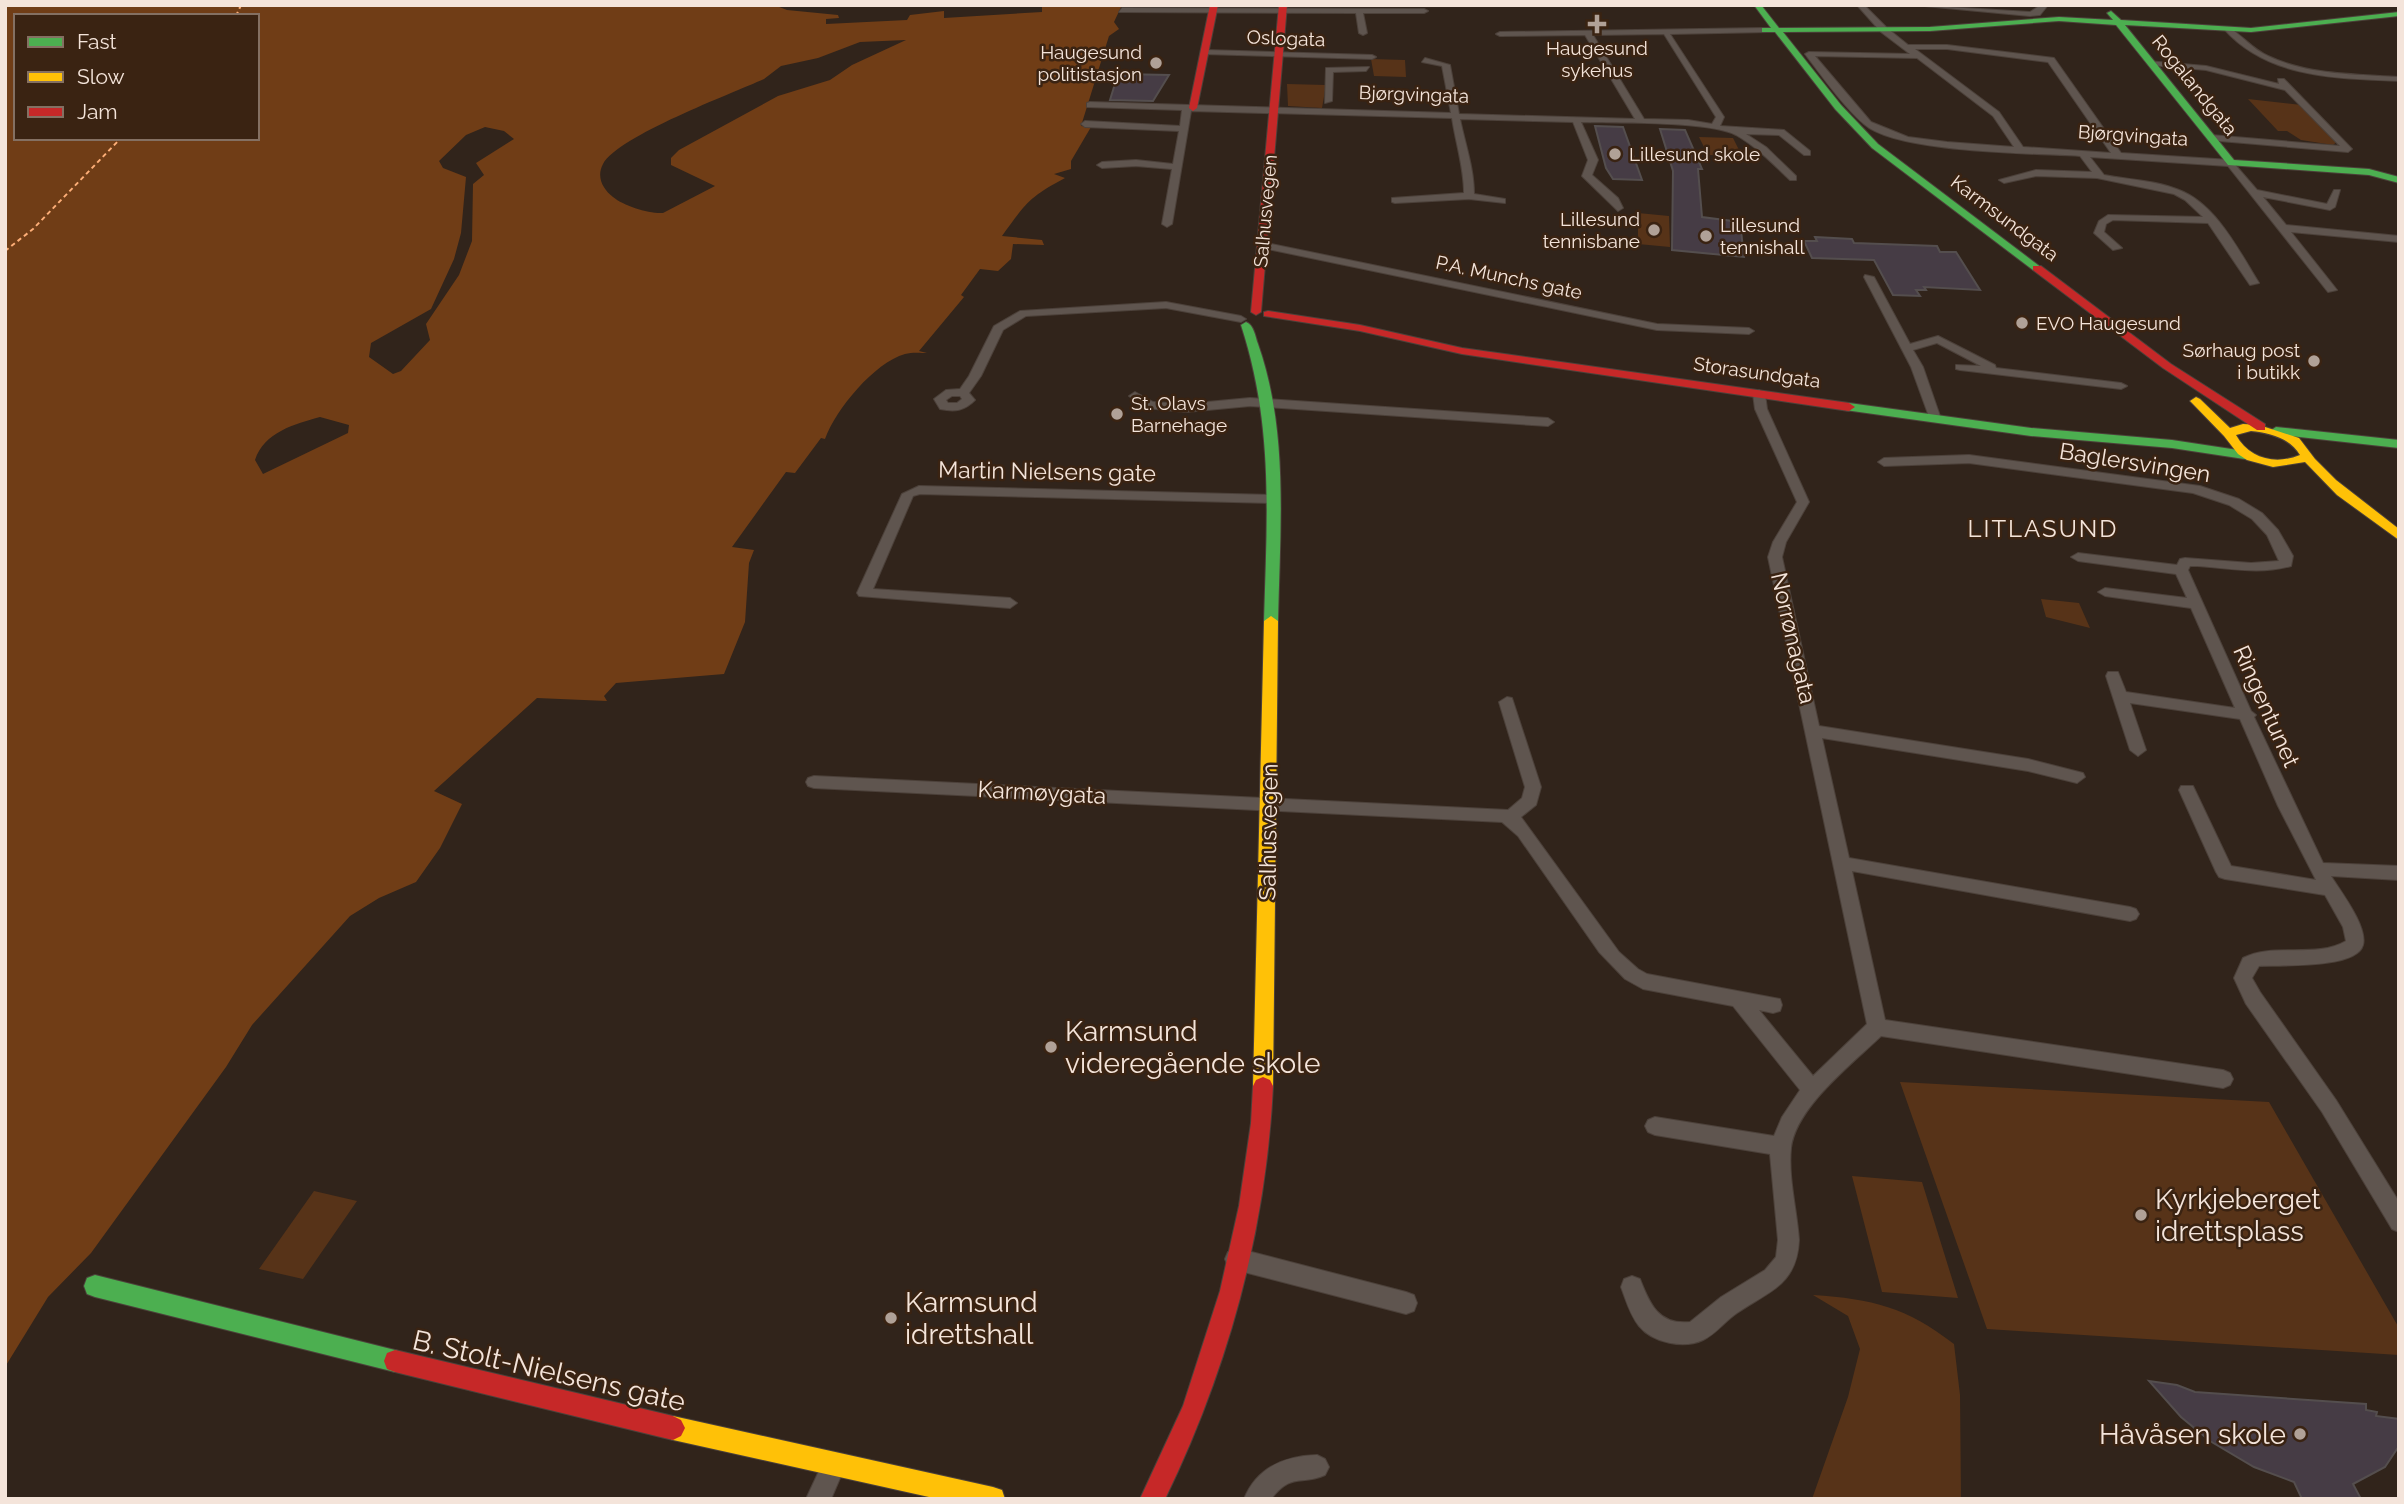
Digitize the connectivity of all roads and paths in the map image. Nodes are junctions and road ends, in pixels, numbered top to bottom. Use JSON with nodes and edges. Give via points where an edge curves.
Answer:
{"nodes":[{"id":1,"x":1744,"y":5,"type":"edge"},
{"id":2,"x":1757,"y":5,"type":"edge"},
{"id":3,"x":1860,"y":5,"type":"edge"},
{"id":4,"x":1917,"y":5,"type":"edge"},
{"id":5,"x":2045,"y":5,"type":"edge"},
{"id":6,"x":2104,"y":5,"type":"edge"},
{"id":7,"x":1214,"y":8,"type":"edge"},
{"id":8,"x":1283,"y":8,"type":"edge"},
{"id":9,"x":1122,"y":10,"type":"dead end"},
{"id":10,"x":1359,"y":11,"type":"junction"},
{"id":11,"x":1424,"y":11,"type":"dead end"},
{"id":12,"x":2399,"y":14,"type":"edge"},
{"id":13,"x":2117,"y":21,"type":"junction"},
{"id":14,"x":2228,"y":29,"type":"junction"},
{"id":15,"x":1771,"y":30,"type":"junction"},
{"id":16,"x":1884,"y":30,"type":"junction"},
{"id":17,"x":1587,"y":32,"type":"junction"},
{"id":18,"x":1363,"y":33,"type":"dead end"},
{"id":19,"x":1500,"y":34,"type":"dead end"},
{"id":20,"x":1667,"y":35,"type":"dead end"},
{"id":21,"x":1907,"y":47,"type":"junction"},
{"id":22,"x":1206,"y":52,"type":"junction"},
{"id":23,"x":1280,"y":54,"type":"junction"},
{"id":24,"x":1854,"y":55,"type":"junction"},
{"id":25,"x":1919,"y":56,"type":"junction"},
{"id":26,"x":1425,"y":60,"type":"dead end"},
{"id":27,"x":2150,"y":63,"type":"junction"},
{"id":28,"x":1862,"y":64,"type":"dead end"},
{"id":29,"x":2297,"y":69,"type":"joint"},
{"id":30,"x":2399,"y":79,"type":"edge"},
{"id":31,"x":1328,"y":101,"type":"dead end"},
{"id":32,"x":1090,"y":105,"type":"dead end"},
{"id":33,"x":1190,"y":108,"type":"junction"},
{"id":34,"x":1274,"y":110,"type":"junction"},
{"id":35,"x":1456,"y":116,"type":"junction"},
{"id":36,"x":1576,"y":120,"type":"junction"},
{"id":37,"x":1641,"y":121,"type":"junction"},
{"id":38,"x":1085,"y":124,"type":"dead end"},
{"id":39,"x":1716,"y":125,"type":"junction"},
{"id":40,"x":1182,"y":129,"type":"junction"},
{"id":41,"x":1735,"y":131,"type":"junction"},
{"id":42,"x":2211,"y":138,"type":"junction"},
{"id":43,"x":2020,"y":149,"type":"junction"},
{"id":44,"x":1807,"y":153,"type":"dead end"},
{"id":45,"x":2082,"y":153,"type":"junction"},
{"id":46,"x":2118,"y":156,"type":"junction"},
{"id":47,"x":2231,"y":163,"type":"junction"},
{"id":48,"x":1102,"y":165,"type":"dead end"},
{"id":49,"x":1178,"y":167,"type":"junction"},
{"id":50,"x":2096,"y":174,"type":"junction"},
{"id":51,"x":1793,"y":178,"type":"dead end"},
{"id":52,"x":2004,"y":180,"type":"dead end"},
{"id":53,"x":2399,"y":180,"type":"edge"},
{"id":54,"x":2254,"y":192,"type":"junction"},
{"id":55,"x":2337,"y":192,"type":"dead end"},
{"id":56,"x":1469,"y":196,"type":"junction"},
{"id":57,"x":1395,"y":200,"type":"dead end"},
{"id":58,"x":1502,"y":201,"type":"dead end"},
{"id":59,"x":1618,"y":208,"type":"dead end"},
{"id":60,"x":2209,"y":220,"type":"junction"},
{"id":61,"x":1167,"y":224,"type":"dead end"},
{"id":62,"x":2283,"y":228,"type":"junction"},
{"id":63,"x":2399,"y":239,"type":"edge"},
{"id":64,"x":1262,"y":245,"type":"junction"},
{"id":65,"x":2118,"y":248,"type":"dead end"},
{"id":66,"x":1870,"y":278,"type":"dead end"},
{"id":67,"x":2254,"y":283,"type":"dead end"},
{"id":68,"x":2332,"y":290,"type":"dead end"},
{"id":69,"x":1257,"y":320,"type":"junction"},
{"id":70,"x":1749,"y":331,"type":"dead end"},
{"id":71,"x":1908,"y":348,"type":"junction"},
{"id":72,"x":1960,"y":367,"type":"dead end"},
{"id":73,"x":2003,"y":373,"type":"junction"},
{"id":74,"x":2121,"y":386,"type":"dead end"},
{"id":75,"x":963,"y":393,"type":"dead end"},
{"id":76,"x":1759,"y":394,"type":"junction"},
{"id":77,"x":1135,"y":396,"type":"dead end"},
{"id":78,"x":1270,"y":403,"type":"junction"},
{"id":79,"x":1935,"y":419,"type":"junction"},
{"id":80,"x":1548,"y":422,"type":"dead end"},
{"id":81,"x":2269,"y":429,"type":"junction"},
{"id":82,"x":2229,"y":435,"type":"junction"},
{"id":83,"x":2380,"y":442,"type":"junction"},
{"id":84,"x":2172,"y":444,"type":"junction"},
{"id":85,"x":2399,"y":444,"type":"edge"},
{"id":86,"x":2306,"y":454,"type":"junction"},
{"id":87,"x":2251,"y":456,"type":"junction"},
{"id":88,"x":1884,"y":462,"type":"dead end"},
{"id":89,"x":2267,"y":462,"type":"junction"},
{"id":90,"x":2295,"y":477,"type":"dead end"},
{"id":91,"x":2315,"y":490,"type":"dead end"},
{"id":92,"x":1273,"y":499,"type":"junction"},
{"id":93,"x":2399,"y":536,"type":"edge"},
{"id":94,"x":2399,"y":553,"type":"edge"},
{"id":95,"x":2078,"y":556,"type":"dead end"},
{"id":96,"x":2183,"y":566,"type":"junction"},
{"id":97,"x":2105,"y":592,"type":"dead end"},
{"id":98,"x":1010,"y":603,"type":"dead end"},
{"id":99,"x":2197,"y":604,"type":"junction"},
{"id":100,"x":2113,"y":676,"type":"dead end"},
{"id":101,"x":2119,"y":696,"type":"junction"},
{"id":102,"x":1507,"y":702,"type":"dead end"},
{"id":103,"x":2248,"y":715,"type":"junction"},
{"id":104,"x":1815,"y":731,"type":"junction"},
{"id":105,"x":2138,"y":750,"type":"dead end"},
{"id":106,"x":2077,"y":777,"type":"dead end"},
{"id":107,"x":814,"y":782,"type":"dead end"},
{"id":108,"x":2187,"y":790,"type":"dead end"},
{"id":109,"x":1269,"y":804,"type":"junction"},
{"id":110,"x":1510,"y":817,"type":"junction"},
{"id":111,"x":1842,"y":863,"type":"junction"},
{"id":112,"x":2318,"y":869,"type":"junction"},
{"id":113,"x":2399,"y":873,"type":"edge"},
{"id":114,"x":2329,"y":889,"type":"junction"},
{"id":115,"x":2130,"y":914,"type":"dead end"},
{"id":116,"x":1739,"y":999,"type":"junction"},
{"id":117,"x":1773,"y":1005,"type":"dead end"},
{"id":118,"x":1877,"y":1027,"type":"junction"},
{"id":119,"x":2223,"y":1079,"type":"dead end"},
{"id":120,"x":1812,"y":1090,"type":"junction"},
{"id":121,"x":1655,"y":1126,"type":"dead end"},
{"id":122,"x":1781,"y":1146,"type":"junction"},
{"id":123,"x":2399,"y":1222,"type":"edge"},
{"id":124,"x":1236,"y":1259,"type":"junction"},
{"id":125,"x":95,"y":1286,"type":"dead end"},
{"id":126,"x":1632,"y":1287,"type":"dead end"},
{"id":127,"x":1406,"y":1303,"type":"dead end"},
{"id":128,"x":834,"y":1464,"type":"junction"},
{"id":129,"x":1317,"y":1467,"type":"dead end"},
{"id":130,"x":818,"y":1499,"type":"edge"},
{"id":131,"x":993,"y":1499,"type":"edge"},
{"id":132,"x":1152,"y":1499,"type":"edge"},
{"id":133,"x":1256,"y":1499,"type":"edge"}],
"edges":[{"from":1,"to":15,"type":"main road","name":"Karmsundgata"},
{"from":2,"to":15,"type":"main road","name":"Karmsundgata"},
{"from":3,"to":16,"type":"street"},
{"from":4,"to":5,"type":"street","via":[[2029,14]]},
{"from":6,"to":13,"type":"main road","name":"Rogalandgata"},
{"from":7,"to":8,"type":"street"},
{"from":7,"to":9,"type":"street"},
{"from":7,"to":22,"type":"main road"},
{"from":8,"to":10,"type":"street"},
{"from":8,"to":23,"type":"main road","name":"Salhusvegen"},
{"from":10,"to":11,"type":"street"},
{"from":10,"to":18,"type":"street"},
{"from":12,"to":14,"type":"main road"},
{"from":13,"to":14,"type":"main road"},
{"from":13,"to":16,"type":"main road","via":[[2059,19]]},
{"from":13,"to":27,"type":"main road","name":"Rogalandgata"},
{"from":14,"to":29,"type":"street","via":[[2240,43]]},
{"from":15,"to":16,"type":"main road"},
{"from":15,"to":17,"type":"street"},
{"from":15,"to":81,"type":"main road","name":"Karmsundgata","via":[[1875,146],[2176,372]]},
{"from":15,"to":82,"type":"main road","name":"Karmsundgata","via":[[1859,141],[2179,386]]},
{"from":16,"to":21,"type":"street"},
{"from":17,"to":19,"type":"street"},
{"from":17,"to":37,"type":"street"},
{"from":20,"to":39,"type":"street","via":[[1720,117]]},
{"from":21,"to":25,"type":"street"},
{"from":21,"to":46,"type":"street","via":[[1947,47],[2051,60]]},
{"from":22,"to":23,"type":"street","name":"Oslogata"},
{"from":22,"to":33,"type":"main road"},
{"from":23,"to":31,"type":"street","name":"Oslogata","via":[[1369,57],[1368,72],[1329,70]]},
{"from":23,"to":34,"type":"main road","name":"Salhusvegen"},
{"from":24,"to":25,"type":"street"},
{"from":24,"to":28,"type":"street"},
{"from":24,"to":43,"type":"street","name":"Bjørgvingata","via":[[1809,54],[1868,124],[1913,140]]},
{"from":25,"to":43,"type":"street","via":[[1996,114]]},
{"from":26,"to":35,"type":"street","via":[[1446,65]]},
{"from":27,"to":42,"type":"main road","name":"Rogalandgata"},
{"from":27,"to":42,"type":"street","via":[[2216,70],[2284,85],[2348,149]]},
{"from":29,"to":30,"type":"street"},
{"from":32,"to":33,"type":"street","name":"Bjørgvingata"},
{"from":33,"to":34,"type":"street","name":"Bjørgvingata"},
{"from":33,"to":40,"type":"street"},
{"from":34,"to":35,"type":"street","name":"Bjørgvingata"},
{"from":34,"to":64,"type":"main road","name":"Salhusvegen"},
{"from":35,"to":36,"type":"street","name":"Bjørgvingata"},
{"from":35,"to":56,"type":"street","via":[[1469,171]]},
{"from":36,"to":37,"type":"street","name":"Bjørgvingata"},
{"from":36,"to":59,"type":"street","via":[[1593,160],[1587,176]]},
{"from":37,"to":39,"type":"street","name":"Bjørgvingata"},
{"from":38,"to":40,"type":"street"},
{"from":39,"to":41,"type":"street","name":"Bjørgvingata"},
{"from":40,"to":49,"type":"street"},
{"from":41,"to":44,"type":"street","name":"Bjørgvingata","via":[[1781,132]]},
{"from":41,"to":51,"type":"street","name":"Bjørgvingata","via":[[1763,149]]},
{"from":42,"to":47,"type":"main road","name":"Rogalandgata"},
{"from":43,"to":45,"type":"street","name":"Bjørgvingata"},
{"from":45,"to":46,"type":"street","name":"Bjørgvingata"},
{"from":45,"to":50,"type":"street"},
{"from":46,"to":47,"type":"street","name":"Bjørgvingata"},
{"from":47,"to":53,"type":"main road","name":"Bjørgvingata","via":[[2369,172]]},
{"from":47,"to":54,"type":"street","name":"Rogalandgata"},
{"from":48,"to":49,"type":"street"},
{"from":49,"to":61,"type":"street"},
{"from":50,"to":52,"type":"street","via":[[2036,173]]},
{"from":50,"to":60,"type":"street","via":[[2177,192]]},
{"from":54,"to":55,"type":"street","via":[[2330,207]]},
{"from":54,"to":62,"type":"street","name":"Rogalandgata"},
{"from":56,"to":57,"type":"street"},
{"from":56,"to":58,"type":"street"},
{"from":60,"to":65,"type":"street","via":[[2111,217],[2102,223],[2099,233]]},
{"from":60,"to":67,"type":"street"},
{"from":62,"to":63,"type":"street"},
{"from":62,"to":68,"type":"street","name":"Rogalandgata"},
{"from":64,"to":69,"type":"main road","name":"Salhusvegen"},
{"from":64,"to":70,"type":"street","name":"P.A. Munchs gate","via":[[1657,327]]},
{"from":66,"to":71,"type":"street"},
{"from":69,"to":75,"type":"street","via":[[1166,305],[1024,313],[998,328]]},
{"from":69,"to":76,"type":"main road","name":"Storasundgata","via":[[1339,324],[1500,358]]},
{"from":69,"to":78,"type":"main road","name":"Salhusvegen","via":[[1258,353]]},
{"from":71,"to":73,"type":"street","via":[[1938,339]]},
{"from":71,"to":79,"type":"street"},
{"from":72,"to":73,"type":"street"},
{"from":73,"to":74,"type":"street"},
{"from":76,"to":79,"type":"main road","name":"Storasundgata"},
{"from":76,"to":104,"type":"street","name":"Norrønagata","via":[[1803,502],[1776,546],[1775,557]]},
{"from":77,"to":78,"type":"street","via":[[1150,405],[1186,408]]},
{"from":78,"to":80,"type":"street"},
{"from":78,"to":92,"type":"main road","name":"Salhusvegen"},
{"from":79,"to":84,"type":"main road","name":"Storasundgata"},
{"from":81,"to":82,"type":"main road","name":"Storasundgata","via":[[2241,427]]},
{"from":81,"to":83,"type":"main road"},
{"from":81,"to":86,"type":"main road","name":"Karmsundgata","via":[[2292,438]]},
{"from":82,"to":84,"type":"main road","name":"Storasundgata"},
{"from":82,"to":87,"type":"main road","name":"Karmsundgata","via":[[2238,449]]},
{"from":83,"to":85,"type":"main road"},
{"from":83,"to":86,"type":"main road"},
{"from":84,"to":87,"type":"main road","name":"Storasundgata"},
{"from":86,"to":89,"type":"main road","via":[[2293,464]]},
{"from":86,"to":93,"type":"main road","via":[[2324,477]]},
{"from":87,"to":89,"type":"main road"},
{"from":88,"to":96,"type":"street","name":"Baglersvingen","via":[[1969,459],[2195,489],[2234,502],[2257,516],[2273,533],[2287,561],[2273,569],[2206,560]]},
{"from":89,"to":90,"type":"main road"},
{"from":91,"to":94,"type":"main road"},
{"from":92,"to":98,"type":"street","name":"Martin Nielsens gate","via":[[919,490],[908,494],[864,593]]},
{"from":92,"to":109,"type":"main road","name":"Salhusvegen"},
{"from":95,"to":96,"type":"street"},
{"from":96,"to":99,"type":"street","name":"Ringentunet"},
{"from":97,"to":99,"type":"street"},
{"from":99,"to":103,"type":"street","name":"Ringentunet"},
{"from":100,"to":101,"type":"street"},
{"from":101,"to":103,"type":"street"},
{"from":101,"to":105,"type":"street"},
{"from":102,"to":110,"type":"street","via":[[1533,787],[1530,801]]},
{"from":103,"to":112,"type":"street","name":"Ringentunet"},
{"from":104,"to":106,"type":"street","name":"Norrønagata"},
{"from":104,"to":111,"type":"street","name":"Norrønagata"},
{"from":107,"to":109,"type":"street","name":"Karmøygata"},
{"from":108,"to":114,"type":"street","via":[[2225,872]]},
{"from":109,"to":110,"type":"street","name":"Karmøygata"},
{"from":109,"to":124,"type":"main road","name":"Salhusvegen","via":[[1262,1118]]},
{"from":110,"to":116,"type":"street","via":[[1577,904],[1614,962],[1643,981]]},
{"from":111,"to":115,"type":"street"},
{"from":111,"to":118,"type":"street","name":"Norrønagata"},
{"from":112,"to":113,"type":"street"},
{"from":112,"to":114,"type":"street","name":"Ringentunet"},
{"from":114,"to":123,"type":"street","name":"Ringentunet","via":[[2352,926],[2355,944],[2346,952],[2257,959],[2249,963],[2243,978],[2329,1106]]},
{"from":116,"to":117,"type":"street"},
{"from":116,"to":120,"type":"street"},
{"from":118,"to":119,"type":"street"},
{"from":118,"to":120,"type":"street"},
{"from":120,"to":122,"type":"street"},
{"from":121,"to":122,"type":"street"},
{"from":122,"to":126,"type":"street","via":[[1788,1243],[1787,1260],[1780,1271],[1721,1310],[1700,1331],[1687,1335],[1646,1321]]},
{"from":124,"to":127,"type":"street"},
{"from":124,"to":132,"type":"main road","name":"Salhusvegen","via":[[1201,1391]]},
{"from":125,"to":128,"type":"main road","name":"B. Stolt-Nielsens gate","via":[[598,1412]]},
{"from":128,"to":130,"type":"street"},
{"from":128,"to":131,"type":"main road","name":"B. Stolt-Nielsens gate"},
{"from":129,"to":133,"type":"street","via":[[1288,1467],[1274,1476]]}]}
